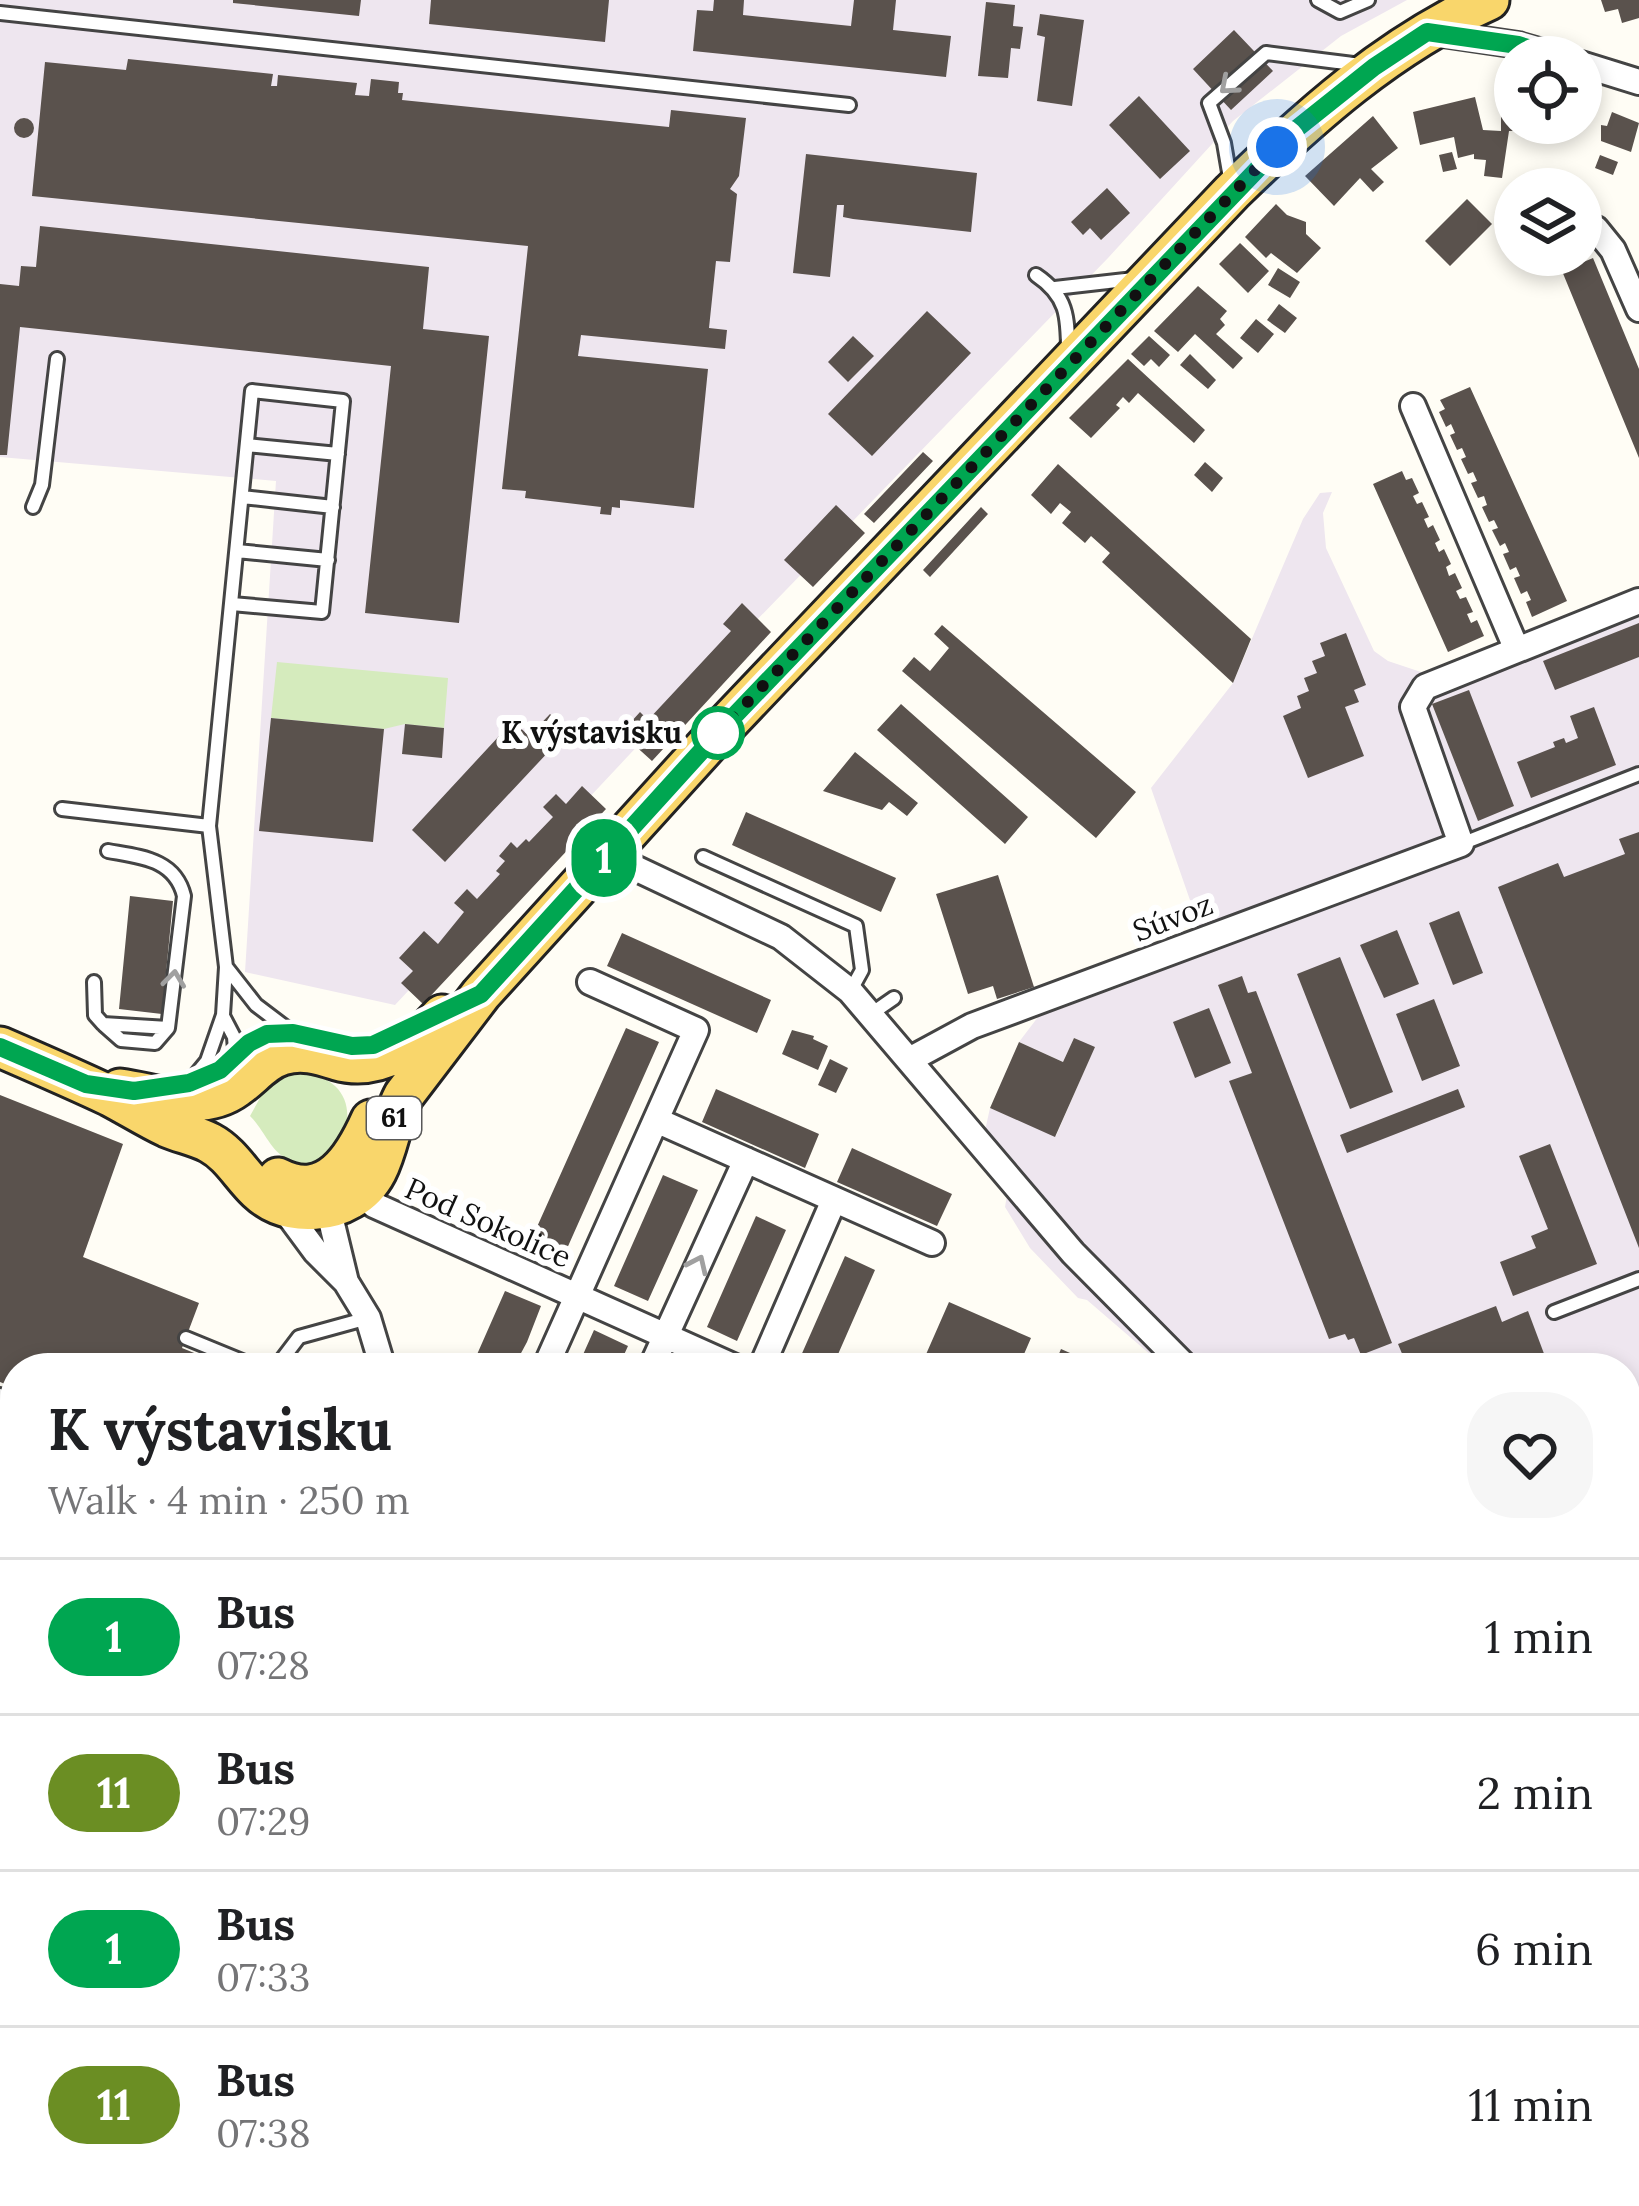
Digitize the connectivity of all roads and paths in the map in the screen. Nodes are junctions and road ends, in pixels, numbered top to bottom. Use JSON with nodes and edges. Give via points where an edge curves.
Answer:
{"nodes":[{"id":1,"x":1318,"y":0,"type":"edge"},
{"id":2,"x":1368,"y":0,"type":"edge"},
{"id":3,"x":1489,"y":0,"type":"edge"},
{"id":4,"x":0,"y":13,"type":"edge"},
{"id":5,"x":1427,"y":32,"type":"junction"},
{"id":6,"x":1494,"y":43,"type":"edge"},
{"id":7,"x":1374,"y":67,"type":"junction"},
{"id":8,"x":1602,"y":71,"type":"edge"},
{"id":9,"x":1639,"y":82,"type":"edge"},
{"id":10,"x":849,"y":105,"type":"dead end"},
{"id":11,"x":1232,"y":192,"type":"junction"},
{"id":12,"x":1602,"y":236,"type":"edge"},
{"id":13,"x":1036,"y":275,"type":"dead end"},
{"id":14,"x":1153,"y":276,"type":"junction"},
{"id":15,"x":1055,"y":288,"type":"junction"},
{"id":16,"x":1639,"y":309,"type":"edge"},
{"id":17,"x":57,"y":359,"type":"dead end"},
{"id":18,"x":1068,"y":365,"type":"junction"},
{"id":19,"x":1412,"y":406,"type":"dead end"},
{"id":20,"x":247,"y":445,"type":"junction"},
{"id":21,"x":338,"y":454,"type":"junction"},
{"id":22,"x":242,"y":497,"type":"junction"},
{"id":23,"x":33,"y":507,"type":"dead end"},
{"id":24,"x":333,"y":508,"type":"junction"},
{"id":25,"x":237,"y":551,"type":"junction"},
{"id":26,"x":328,"y":560,"type":"junction"},
{"id":27,"x":1639,"y":601,"type":"edge"},
{"id":28,"x":232,"y":604,"type":"junction"},
{"id":29,"x":1517,"y":650,"type":"junction"},
{"id":30,"x":1639,"y":774,"type":"edge"},
{"id":31,"x":62,"y":809,"type":"dead end"},
{"id":32,"x":209,"y":826,"type":"junction"},
{"id":33,"x":1461,"y":844,"type":"junction"},
{"id":34,"x":612,"y":849,"type":"junction"},
{"id":35,"x":108,"y":851,"type":"dead end"},
{"id":36,"x":703,"y":857,"type":"dead end"},
{"id":37,"x":226,"y":968,"type":"junction"},
{"id":38,"x":94,"y":982,"type":"dead end"},
{"id":39,"x":590,"y":982,"type":"dead end"},
{"id":40,"x":850,"y":992,"type":"junction"},
{"id":41,"x":894,"y":998,"type":"dead end"},
{"id":42,"x":871,"y":1014,"type":"junction"},
{"id":43,"x":223,"y":1015,"type":"junction"},
{"id":44,"x":444,"y":1027,"type":"junction"},
{"id":45,"x":293,"y":1033,"type":"junction"},
{"id":46,"x":0,"y":1048,"type":"edge"},
{"id":47,"x":336,"y":1060,"type":"junction"},
{"id":48,"x":911,"y":1060,"type":"junction"},
{"id":49,"x":236,"y":1072,"type":"junction"},
{"id":50,"x":189,"y":1083,"type":"junction"},
{"id":51,"x":133,"y":1099,"type":"junction"},
{"id":52,"x":656,"y":1120,"type":"junction"},
{"id":53,"x":367,"y":1129,"type":"junction"},
{"id":54,"x":231,"y":1130,"type":"junction"},
{"id":55,"x":746,"y":1160,"type":"junction"},
{"id":56,"x":240,"y":1170,"type":"junction"},
{"id":57,"x":834,"y":1200,"type":"junction"},
{"id":58,"x":282,"y":1206,"type":"junction"},
{"id":59,"x":346,"y":1206,"type":"junction"},
{"id":60,"x":932,"y":1244,"type":"dead end"},
{"id":61,"x":1639,"y":1279,"type":"edge"},
{"id":62,"x":346,"y":1282,"type":"junction"},
{"id":63,"x":578,"y":1295,"type":"junction"},
{"id":64,"x":1554,"y":1312,"type":"dead end"},
{"id":65,"x":368,"y":1318,"type":"junction"},
{"id":66,"x":665,"y":1335,"type":"junction"},
{"id":67,"x":186,"y":1338,"type":"dead end"},
{"id":68,"x":222,"y":1353,"type":"edge"},
{"id":69,"x":287,"y":1353,"type":"edge"},
{"id":70,"x":378,"y":1353,"type":"edge"},
{"id":71,"x":552,"y":1353,"type":"edge"},
{"id":72,"x":657,"y":1353,"type":"edge"},
{"id":73,"x":704,"y":1353,"type":"edge"},
{"id":74,"x":768,"y":1353,"type":"edge"},
{"id":75,"x":1172,"y":1353,"type":"edge"}],
"edges":[{"from":1,"to":2,"type":"lane","via":[[1340,12]]},
{"from":3,"to":5,"type":"main road","number":"61"},
{"from":4,"to":10,"type":"lane"},
{"from":5,"to":6,"type":"street"},
{"from":5,"to":7,"type":"main road","number":"61"},
{"from":7,"to":11,"type":"main road","number":"61"},
{"from":7,"to":11,"type":"lane","one_way":true,"via":[[1266,53],[1209,103]]},
{"from":8,"to":9,"type":"street"},
{"from":11,"to":14,"type":"main road","number":"61"},
{"from":12,"to":16,"type":"street"},
{"from":13,"to":15,"type":"lane"},
{"from":14,"to":15,"type":"lane"},
{"from":14,"to":18,"type":"main road","number":"61"},
{"from":15,"to":18,"type":"lane","via":[[1068,322]]},
{"from":17,"to":23,"type":"lane"},
{"from":18,"to":34,"type":"main road","number":"61"},
{"from":19,"to":29,"type":"street"},
{"from":20,"to":21,"type":"lane"},
{"from":20,"to":21,"type":"lane","via":[[252,391],[344,400]]},
{"from":20,"to":22,"type":"lane"},
{"from":21,"to":24,"type":"lane"},
{"from":22,"to":24,"type":"lane"},
{"from":22,"to":25,"type":"lane"},
{"from":24,"to":26,"type":"lane"},
{"from":25,"to":26,"type":"lane"},
{"from":25,"to":28,"type":"lane"},
{"from":26,"to":28,"type":"lane","via":[[322,613]]},
{"from":27,"to":29,"type":"street"},
{"from":28,"to":32,"type":"lane"},
{"from":29,"to":33,"type":"street","via":[[1425,687],[1414,707]]},
{"from":30,"to":33,"type":"lane","name":"Súvoz"},
{"from":31,"to":32,"type":"lane"},
{"from":32,"to":37,"type":"lane"},
{"from":33,"to":48,"type":"street","name":"Súvoz","via":[[972,1026]]},
{"from":34,"to":40,"type":"street","via":[[635,868],[782,937]]},
{"from":34,"to":44,"type":"main road","number":"61"},
{"from":38,"to":35,"type":"lane","one_way":true,"via":[[95,1015],[121,1040],[155,1043],[168,1028],[181,882],[159,862]]},
{"from":36,"to":40,"type":"lane","via":[[856,926],[862,970]]},
{"from":37,"to":43,"type":"lane"},
{"from":37,"to":45,"type":"lane"},
{"from":39,"to":52,"type":"street","name":"Pod Sokolice","via":[[696,1030]]},
{"from":40,"to":42,"type":"street"},
{"from":41,"to":42,"type":"lane"},
{"from":42,"to":48,"type":"street"},
{"from":43,"to":49,"type":"lane","via":[[235,1036]]},
{"from":43,"to":50,"type":"lane"},
{"from":44,"to":45,"type":"main road","via":[[352,1046]]},
{"from":44,"to":47,"type":"main road","number":"61","via":[[397,1053],[358,1064]]},
{"from":44,"to":53,"type":"main road","number":"61","via":[[380,1099]]},
{"from":44,"to":59,"type":"main road","number":"61","via":[[396,1110],[383,1159]]},
{"from":45,"to":47,"type":"main road","number":"61"},
{"from":45,"to":49,"type":"main road","number":"61","via":[[267,1034]]},
{"from":46,"to":51,"type":"main road","number":"61"},
{"from":47,"to":49,"type":"main road","number":"61","via":[[284,1055]]},
{"from":47,"to":53,"type":"main road","number":"61","via":[[362,1091]]},
{"from":48,"to":75,"type":"street","via":[[1073,1253]]},
{"from":49,"to":50,"type":"main road","number":"61"},
{"from":49,"to":51,"type":"main road","number":"61","via":[[201,1101]]},
{"from":49,"to":54,"type":"main road"},
{"from":50,"to":51,"type":"main road","number":"61"},
{"from":51,"to":54,"type":"main road","number":"61"},
{"from":51,"to":56,"type":"main road","number":"61","via":[[166,1126],[213,1144]]},
{"from":52,"to":55,"type":"street"},
{"from":52,"to":63,"type":"street","name":"Pod Sokolice"},
{"from":53,"to":59,"type":"main road","number":"61","via":[[351,1163]]},
{"from":54,"to":56,"type":"main road"},
{"from":54,"to":59,"type":"main road","via":[[269,1174]]},
{"from":55,"to":57,"type":"street"},
{"from":66,"to":55,"type":"street","one_way":true},
{"from":56,"to":58,"type":"main road","number":"61"},
{"from":57,"to":60,"type":"street"},
{"from":57,"to":74,"type":"street"},
{"from":58,"to":59,"type":"main road"},
{"from":58,"to":62,"type":"street"},
{"from":59,"to":62,"type":"street"},
{"from":59,"to":63,"type":"street","name":"Pod Sokolice"},
{"from":61,"to":64,"type":"lane"},
{"from":62,"to":65,"type":"street"},
{"from":63,"to":66,"type":"street","name":"Pod Sokolice"},
{"from":63,"to":71,"type":"street","name":"Pod Sokolice"},
{"from":65,"to":69,"type":"lane","via":[[299,1337]]},
{"from":65,"to":70,"type":"street"},
{"from":66,"to":72,"type":"street"},
{"from":66,"to":73,"type":"street","name":"Pod Sokolice"},
{"from":67,"to":68,"type":"lane"}]}
